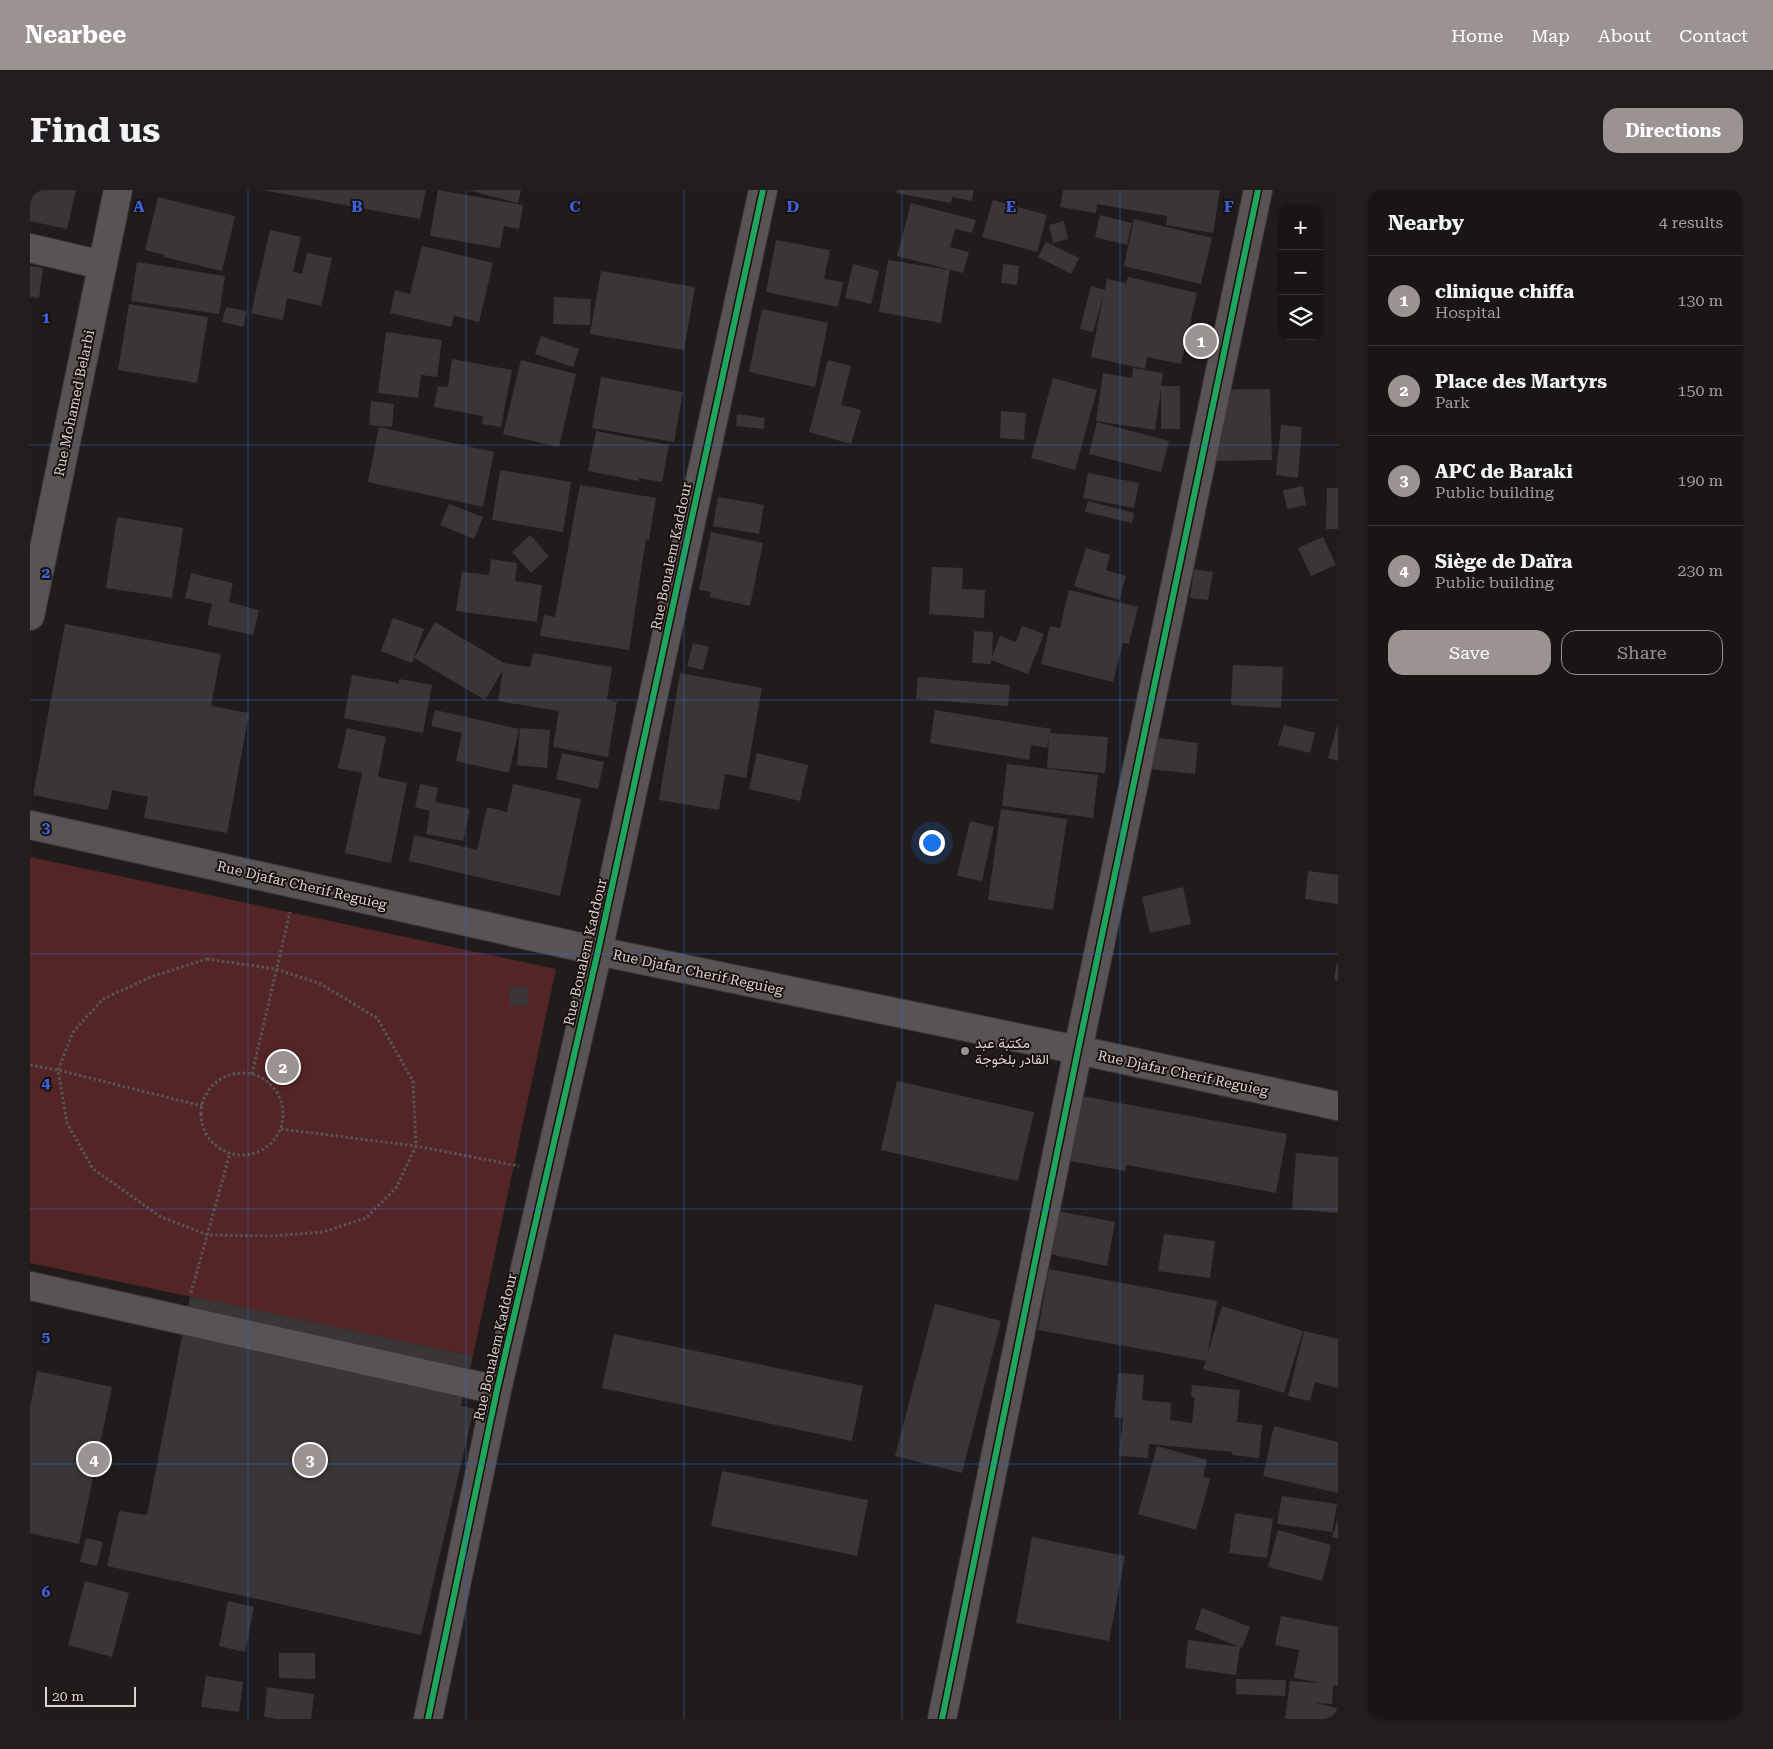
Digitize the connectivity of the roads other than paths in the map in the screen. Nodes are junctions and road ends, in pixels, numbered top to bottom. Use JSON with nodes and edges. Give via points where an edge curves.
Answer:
{"nodes":[{"id":1,"x":118,"y":190,"type":"edge"},
{"id":2,"x":763,"y":190,"type":"edge"},
{"id":3,"x":1258,"y":190,"type":"edge"},
{"id":4,"x":30,"y":248,"type":"edge"},
{"id":5,"x":102,"y":265,"type":"junction"},
{"id":6,"x":30,"y":616,"type":"edge"},
{"id":7,"x":30,"y":825,"type":"edge"},
{"id":8,"x":598,"y":951,"type":"junction"},
{"id":9,"x":1078,"y":1050,"type":"junction"},
{"id":10,"x":1338,"y":1106,"type":"edge"},
{"id":11,"x":30,"y":1286,"type":"edge"},
{"id":12,"x":497,"y":1390,"type":"junction"},
{"id":13,"x":428,"y":1719,"type":"edge"},
{"id":14,"x":942,"y":1719,"type":"edge"}],
"edges":[{"from":1,"to":5,"type":"street","name":"Rue Mohamed Belarbi"},
{"from":2,"to":8,"type":"street","name":"Rue Boualem Kaddour"},
{"from":3,"to":9,"type":"street"},
{"from":4,"to":5,"type":"street"},
{"from":5,"to":6,"type":"street","name":"Rue Mohamed Belarbi"},
{"from":7,"to":8,"type":"street","name":"Rue Djafar Cherif Reguieg"},
{"from":8,"to":9,"type":"street","name":"Rue Djafar Cherif Reguieg"},
{"from":8,"to":12,"type":"street","name":"Rue Boualem Kaddour"},
{"from":9,"to":10,"type":"street","name":"Rue Djafar Cherif Reguieg"},
{"from":9,"to":14,"type":"street"},
{"from":11,"to":12,"type":"street"},
{"from":12,"to":13,"type":"street","name":"Rue Boualem Kaddour"}]}
